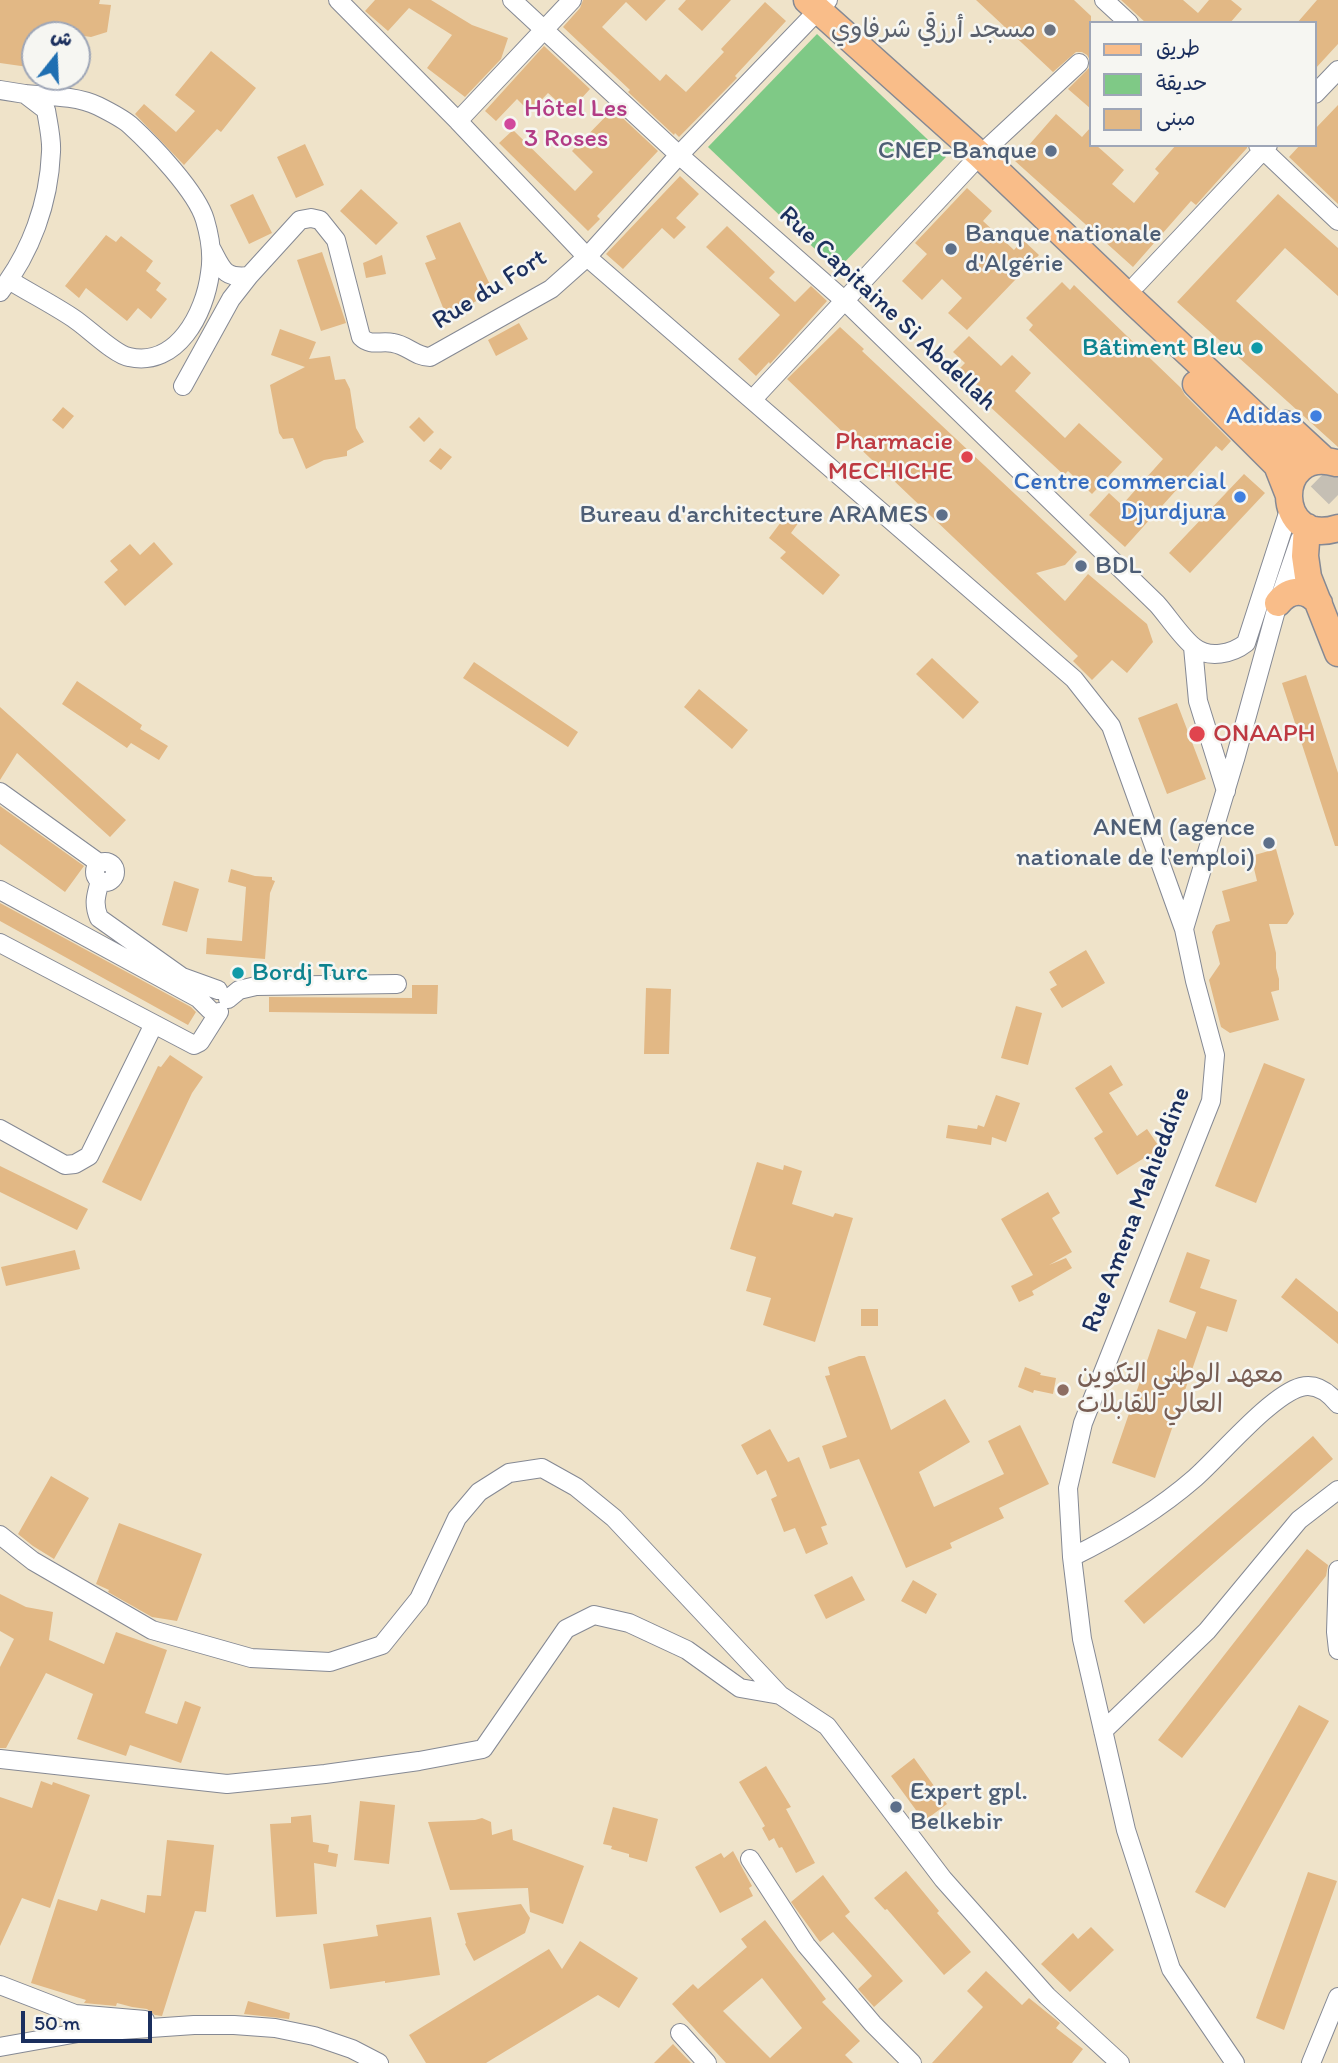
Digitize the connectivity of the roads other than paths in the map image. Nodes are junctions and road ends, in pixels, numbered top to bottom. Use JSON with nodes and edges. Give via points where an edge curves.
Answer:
{"nodes":[{"id":1,"x":338,"y":0,"type":"edge"},
{"id":2,"x":512,"y":0,"type":"edge"},
{"id":3,"x":572,"y":0,"type":"edge"},
{"id":4,"x":1104,"y":0,"type":"edge"},
{"id":5,"x":818,"y":4,"type":"edge"},
{"id":6,"x":1127,"y":21,"type":"edge"},
{"id":7,"x":544,"y":30,"type":"junction"},
{"id":8,"x":1079,"y":63,"type":"dead end"},
{"id":9,"x":1338,"y":70,"type":"edge"},
{"id":10,"x":0,"y":90,"type":"edge"},
{"id":11,"x":1317,"y":92,"type":"edge"},
{"id":12,"x":25,"y":93,"type":"junction"},
{"id":13,"x":458,"y":121,"type":"junction"},
{"id":14,"x":1263,"y":147,"type":"edge"},
{"id":15,"x":679,"y":155,"type":"junction"},
{"id":16,"x":980,"y":155,"type":"junction"},
{"id":17,"x":1338,"y":221,"type":"edge"},
{"id":18,"x":1067,"y":237,"type":"junction"},
{"id":19,"x":211,"y":248,"type":"junction"},
{"id":20,"x":587,"y":257,"type":"junction"},
{"id":21,"x":249,"y":276,"type":"junction"},
{"id":22,"x":1137,"y":284,"type":"junction"},
{"id":23,"x":5,"y":286,"type":"edge"},
{"id":24,"x":845,"y":301,"type":"junction"},
{"id":25,"x":183,"y":386,"type":"dead end"},
{"id":26,"x":752,"y":400,"type":"junction"},
{"id":27,"x":1292,"y":450,"type":"tunnel mouth"},
{"id":28,"x":1333,"y":461,"type":"edge"},
{"id":29,"x":1297,"y":513,"type":"junction"},
{"id":30,"x":1337,"y":529,"type":"edge"},
{"id":31,"x":1278,"y":603,"type":"junction"},
{"id":32,"x":1319,"y":603,"type":"junction"},
{"id":33,"x":1194,"y":647,"type":"junction"},
{"id":34,"x":1337,"y":651,"type":"edge"},
{"id":35,"x":1221,"y":654,"type":"junction"},
{"id":36,"x":1195,"y":680,"type":"junction"},
{"id":37,"x":1226,"y":791,"type":"junction"},
{"id":38,"x":0,"y":792,"type":"edge"},
{"id":39,"x":0,"y":890,"type":"edge"},
{"id":40,"x":1184,"y":929,"type":"junction"},
{"id":41,"x":0,"y":943,"type":"edge"},
{"id":42,"x":397,"y":984,"type":"dead end"},
{"id":43,"x":219,"y":1003,"type":"junction"},
{"id":44,"x":154,"y":1024,"type":"junction"},
{"id":45,"x":0,"y":1129,"type":"edge"},
{"id":46,"x":1338,"y":1404,"type":"edge"},
{"id":47,"x":1338,"y":1490,"type":"edge"},
{"id":48,"x":0,"y":1535,"type":"edge"},
{"id":49,"x":1072,"y":1557,"type":"junction"},
{"id":50,"x":1338,"y":1570,"type":"edge"},
{"id":51,"x":1338,"y":1650,"type":"edge"},
{"id":52,"x":780,"y":1695,"type":"junction"},
{"id":53,"x":1103,"y":1731,"type":"junction"},
{"id":54,"x":0,"y":1759,"type":"edge"},
{"id":55,"x":750,"y":1859,"type":"dead end"},
{"id":56,"x":0,"y":1985,"type":"edge"},
{"id":57,"x":1338,"y":1997,"type":"edge"},
{"id":58,"x":194,"y":2025,"type":"junction"},
{"id":59,"x":680,"y":2033,"type":"dead end"},
{"id":60,"x":0,"y":2047,"type":"edge"},
{"id":61,"x":379,"y":2063,"type":"edge"},
{"id":62,"x":707,"y":2063,"type":"edge"},
{"id":63,"x":912,"y":2063,"type":"edge"},
{"id":64,"x":1120,"y":2063,"type":"edge"},
{"id":65,"x":1235,"y":2063,"type":"edge"},
{"id":66,"x":1311,"y":2063,"type":"edge"}],
"edges":[{"from":1,"to":13,"type":"street"},
{"from":2,"to":7,"type":"street","name":"Rue Capitaine Si Abdellah"},
{"from":3,"to":7,"type":"street"},
{"from":4,"to":6,"type":"street"},
{"from":5,"to":15,"type":"street"},
{"from":5,"to":16,"type":"main road"},
{"from":7,"to":13,"type":"street"},
{"from":7,"to":15,"type":"street","name":"Rue Capitaine Si Abdellah"},
{"from":8,"to":16,"type":"street"},
{"from":9,"to":11,"type":"street"},
{"from":10,"to":12,"type":"street"},
{"from":12,"to":19,"type":"street","via":[[88,102],[128,123],[199,204]]},
{"from":12,"to":23,"type":"street","via":[[47,110],[52,150],[38,225]]},
{"from":13,"to":20,"type":"street"},
{"from":14,"to":17,"type":"street"},
{"from":14,"to":22,"type":"street"},
{"from":15,"to":20,"type":"street"},
{"from":15,"to":24,"type":"street","name":"Rue Capitaine Si Abdellah"},
{"from":16,"to":18,"type":"main road"},
{"from":16,"to":24,"type":"street"},
{"from":18,"to":22,"type":"main road","via":[[1110,258]]},
{"from":18,"to":27,"type":"main road"},
{"from":18,"to":29,"type":"main road","via":[[1086,275],[1270,456]]},
{"from":19,"to":21,"type":"street","via":[[228,275]]},
{"from":19,"to":23,"type":"street","via":[[210,273],[199,313],[178,344],[151,359],[125,357],[74,318]]},
{"from":20,"to":21,"type":"street","name":"Rue du Fort","via":[[551,289],[430,357],[393,342],[373,344],[361,337],[337,240],[320,220],[300,220]]},
{"from":20,"to":26,"type":"street"},
{"from":21,"to":25,"type":"street","via":[[231,299]]},
{"from":22,"to":28,"type":"main road"},
{"from":24,"to":26,"type":"street"},
{"from":24,"to":33,"type":"street","name":"Rue Capitaine Si Abdellah","via":[[1157,604]]},
{"from":26,"to":40,"type":"street","via":[[1074,679],[1111,726]]},
{"from":28,"to":29,"type":"main road","via":[[1299,470],[1290,485]]},
{"from":29,"to":30,"type":"main road","via":[[1321,531]]},
{"from":29,"to":31,"type":"street","name":"Rue Amena Mahieddine"},
{"from":29,"to":32,"type":"main road","via":[[1308,577]]},
{"from":29,"to":35,"type":"street","via":[[1246,643]]},
{"from":30,"to":34,"type":"main road","via":[[1325,546],[1321,563]]},
{"from":31,"to":32,"type":"main road","via":[[1295,591],[1309,593]]},
{"from":31,"to":37,"type":"street","name":"Rue Amena Mahieddine"},
{"from":32,"to":34,"type":"main road"},
{"from":33,"to":35,"type":"street"},
{"from":33,"to":36,"type":"street"},
{"from":35,"to":36,"type":"street","via":[[1203,662]]},
{"from":36,"to":37,"type":"street"},
{"from":37,"to":40,"type":"street","name":"Rue Amena Mahieddine"},
{"from":38,"to":43,"type":"street","via":[[100,872],[95,896],[99,918]]},
{"from":39,"to":43,"type":"street","via":[[188,993]]},
{"from":40,"to":49,"type":"street","name":"Rue Amena Mahieddine","via":[[1215,1055],[1211,1101],[1083,1423],[1068,1488]]},
{"from":41,"to":44,"type":"street"},
{"from":42,"to":43,"type":"street","via":[[256,986]]},
{"from":43,"to":44,"type":"street","via":[[200,1042],[194,1045]]},
{"from":44,"to":45,"type":"street","via":[[89,1156],[65,1165]]},
{"from":46,"to":49,"type":"street","via":[[1317,1388],[1302,1387],[1283,1395],[1157,1510]]},
{"from":47,"to":53,"type":"street","via":[[1299,1520],[1207,1631]]},
{"from":48,"to":52,"type":"street","via":[[33,1562],[152,1630],[251,1658],[330,1662],[382,1645],[419,1599],[457,1518],[479,1492],[509,1473],[542,1468],[576,1487],[614,1518]]},
{"from":49,"to":53,"type":"street","name":"Rue Amena Mahieddine","via":[[1082,1639]]},
{"from":50,"to":51,"type":"street"},
{"from":52,"to":54,"type":"street","via":[[740,1688],[687,1650],[629,1623],[594,1615],[566,1629],[482,1749],[406,1763],[227,1784]]},
{"from":52,"to":64,"type":"street","via":[[827,1727],[943,1879],[1047,1996]]},
{"from":53,"to":65,"type":"street","name":"Rue Amena Mahieddine","via":[[1126,1830],[1171,1969]]},
{"from":55,"to":63,"type":"street","via":[[806,1945]]},
{"from":56,"to":58,"type":"street","via":[[75,2014]]},
{"from":57,"to":66,"type":"street"},
{"from":58,"to":60,"type":"street","via":[[78,2033]]},
{"from":58,"to":61,"type":"street","via":[[275,2028],[314,2036]]},
{"from":59,"to":62,"type":"street"}]}
